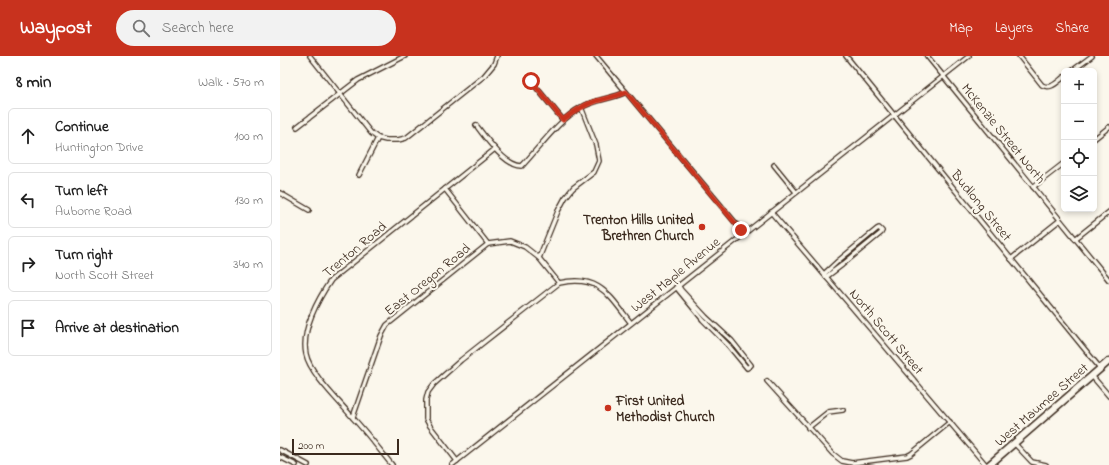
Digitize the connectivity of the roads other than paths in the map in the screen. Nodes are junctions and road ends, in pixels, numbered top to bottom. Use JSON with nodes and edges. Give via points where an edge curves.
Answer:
{"nodes":[{"id":1,"x":310,"y":56,"type":"edge"},
{"id":2,"x":405,"y":56,"type":"edge"},
{"id":3,"x":497,"y":56,"type":"edge"},
{"id":4,"x":596,"y":56,"type":"edge"},
{"id":5,"x":846,"y":56,"type":"edge"},
{"id":6,"x":927,"y":56,"type":"edge"},
{"id":7,"x":969,"y":56,"type":"edge"},
{"id":8,"x":1019,"y":56,"type":"edge"},
{"id":9,"x":1092,"y":56,"type":"edge"},
{"id":10,"x":1076,"y":68,"type":"edge"},
{"id":11,"x":944,"y":76,"type":"junction"},
{"id":12,"x":1061,"y":79,"type":"edge"},
{"id":13,"x":531,"y":81,"type":"dead end"},
{"id":14,"x":626,"y":92,"type":"junction"},
{"id":15,"x":339,"y":94,"type":"junction"},
{"id":16,"x":581,"y":107,"type":"junction"},
{"id":17,"x":894,"y":115,"type":"junction"},
{"id":18,"x":563,"y":120,"type":"junction"},
{"id":19,"x":476,"y":125,"type":"dead end"},
{"id":20,"x":297,"y":127,"type":"dead end"},
{"id":21,"x":1109,"y":127,"type":"edge"},
{"id":22,"x":1097,"y":137,"type":"edge"},
{"id":23,"x":378,"y":138,"type":"junction"},
{"id":24,"x":495,"y":149,"type":"junction"},
{"id":25,"x":774,"y":164,"type":"dead end"},
{"id":26,"x":1061,"y":165,"type":"edge"},
{"id":27,"x":359,"y":175,"type":"dead end"},
{"id":28,"x":1033,"y":187,"type":"junction"},
{"id":29,"x":445,"y":189,"type":"junction"},
{"id":30,"x":796,"y":192,"type":"junction"},
{"id":31,"x":280,"y":193,"type":"edge"},
{"id":32,"x":309,"y":210,"type":"dead end"},
{"id":33,"x":771,"y":212,"type":"junction"},
{"id":34,"x":1109,"y":212,"type":"edge"},
{"id":35,"x":1060,"y":220,"type":"junction"},
{"id":36,"x":744,"y":233,"type":"junction"},
{"id":37,"x":1075,"y":239,"type":"junction"},
{"id":38,"x":488,"y":244,"type":"junction"},
{"id":39,"x":857,"y":245,"type":"junction"},
{"id":40,"x":861,"y":250,"type":"junction"},
{"id":41,"x":539,"y":258,"type":"junction"},
{"id":42,"x":1011,"y":259,"type":"junction"},
{"id":43,"x":825,"y":275,"type":"junction"},
{"id":44,"x":1109,"y":280,"type":"edge"},
{"id":45,"x":559,"y":283,"type":"junction"},
{"id":46,"x":677,"y":286,"type":"junction"},
{"id":47,"x":706,"y":317,"type":"junction"},
{"id":48,"x":703,"y":320,"type":"junction"},
{"id":49,"x":631,"y":323,"type":"junction"},
{"id":50,"x":732,"y":342,"type":"junction"},
{"id":51,"x":728,"y":345,"type":"junction"},
{"id":52,"x":1109,"y":361,"type":"edge"},
{"id":53,"x":1100,"y":368,"type":"junction"},
{"id":54,"x":1092,"y":376,"type":"junction"},
{"id":55,"x":766,"y":381,"type":"dead end"},
{"id":56,"x":1109,"y":396,"type":"edge"},
{"id":57,"x":843,"y":410,"type":"dead end"},
{"id":58,"x":353,"y":417,"type":"junction"},
{"id":59,"x":950,"y":422,"type":"junction"},
{"id":60,"x":808,"y":428,"type":"junction"},
{"id":61,"x":1014,"y":443,"type":"junction"},
{"id":62,"x":280,"y":450,"type":"edge"},
{"id":63,"x":280,"y":457,"type":"edge"},
{"id":64,"x":457,"y":461,"type":"junction"},
{"id":65,"x":296,"y":465,"type":"edge"},
{"id":66,"x":308,"y":465,"type":"edge"},
{"id":67,"x":392,"y":465,"type":"edge"},
{"id":68,"x":452,"y":465,"type":"edge"},
{"id":69,"x":988,"y":465,"type":"edge"},
{"id":70,"x":1046,"y":465,"type":"edge"}],
"edges":[{"from":1,"to":15,"type":"street"},
{"from":2,"to":15,"type":"street","via":[[368,74]]},
{"from":3,"to":23,"type":"street","via":[[484,76],[406,138],[393,141]]},
{"from":4,"to":14,"type":"street"},
{"from":5,"to":17,"type":"street","name":"Budlong Street"},
{"from":6,"to":11,"type":"street","name":"McKenzie Street North"},
{"from":7,"to":11,"type":"street","name":"West Maple Avenue"},
{"from":8,"to":12,"type":"street","via":[[1045,87],[1050,87]]},
{"from":9,"to":10,"type":"street"},
{"from":11,"to":17,"type":"street","name":"West Maple Avenue"},
{"from":11,"to":28,"type":"street","name":"McKenzie Street North"},
{"from":13,"to":18,"type":"street"},
{"from":14,"to":16,"type":"street"},
{"from":14,"to":36,"type":"street"},
{"from":15,"to":20,"type":"street"},
{"from":15,"to":23,"type":"street"},
{"from":16,"to":18,"type":"street"},
{"from":16,"to":41,"type":"street","via":[[600,161],[594,172],[573,188],[565,198]]},
{"from":17,"to":30,"type":"street","name":"West Maple Avenue"},
{"from":17,"to":42,"type":"street","name":"Budlong Street"},
{"from":18,"to":24,"type":"street","via":[[522,166],[510,162]]},
{"from":19,"to":24,"type":"street"},
{"from":21,"to":22,"type":"street"},
{"from":23,"to":27,"type":"street"},
{"from":24,"to":29,"type":"street","name":"Trenton Road"},
{"from":25,"to":30,"type":"street"},
{"from":26,"to":28,"type":"street"},
{"from":28,"to":35,"type":"street","name":"McKenzie Street North"},
{"from":29,"to":38,"type":"street"},
{"from":29,"to":58,"type":"street","name":"Trenton Road","via":[[330,280],[315,307],[307,331],[306,355],[314,371]]},
{"from":30,"to":33,"type":"street","name":"West Maple Avenue"},
{"from":31,"to":32,"type":"street"},
{"from":33,"to":36,"type":"street","name":"West Maple Avenue"},
{"from":33,"to":43,"type":"street","name":"North Scott Street"},
{"from":34,"to":37,"type":"street"},
{"from":35,"to":37,"type":"street","name":"McKenzie Street North"},
{"from":35,"to":42,"type":"street"},
{"from":36,"to":46,"type":"street","name":"West Maple Avenue"},
{"from":37,"to":44,"type":"street","name":"McKenzie Street North"},
{"from":38,"to":41,"type":"street","name":"East Oregon Road","via":[[516,242]]},
{"from":38,"to":58,"type":"street","name":"East Oregon Road","via":[[387,325]]},
{"from":39,"to":40,"type":"street"},
{"from":39,"to":40,"type":"street","via":[[880,228],[881,233]]},
{"from":39,"to":43,"type":"street"},
{"from":40,"to":43,"type":"street"},
{"from":41,"to":45,"type":"street","name":"East Oregon Road"},
{"from":42,"to":53,"type":"street","name":"Budlong Street"},
{"from":43,"to":59,"type":"street","name":"North Scott Street"},
{"from":45,"to":49,"type":"street","via":[[584,281],[598,286]]},
{"from":45,"to":64,"type":"street","via":[[462,360],[428,392],[425,405],[426,419]]},
{"from":46,"to":47,"type":"street"},
{"from":46,"to":48,"type":"street"},
{"from":46,"to":49,"type":"street","name":"West Maple Avenue"},
{"from":47,"to":48,"type":"street"},
{"from":47,"to":50,"type":"street"},
{"from":48,"to":51,"type":"street"},
{"from":49,"to":64,"type":"street","name":"West Maple Avenue"},
{"from":50,"to":51,"type":"street"},
{"from":50,"to":51,"type":"street","via":[[751,365],[747,368]]},
{"from":52,"to":53,"type":"main road","name":"West Maumee Street"},
{"from":53,"to":54,"type":"main road","name":"West Maumee Street"},
{"from":54,"to":56,"type":"street"},
{"from":54,"to":61,"type":"main road","name":"West Maumee Street"},
{"from":55,"to":60,"type":"street"},
{"from":57,"to":60,"type":"street","via":[[828,412]]},
{"from":58,"to":67,"type":"street","name":"Trenton Road"},
{"from":59,"to":60,"type":"street","via":[[907,456],[861,462],[842,461]]},
{"from":59,"to":69,"type":"street","name":"North Scott Street"},
{"from":61,"to":69,"type":"main road","name":"West Maumee Street"},
{"from":61,"to":70,"type":"street","via":[[1032,462]]},
{"from":62,"to":66,"type":"street"},
{"from":63,"to":65,"type":"street"},
{"from":64,"to":68,"type":"street","name":"West Maple Avenue"}]}
